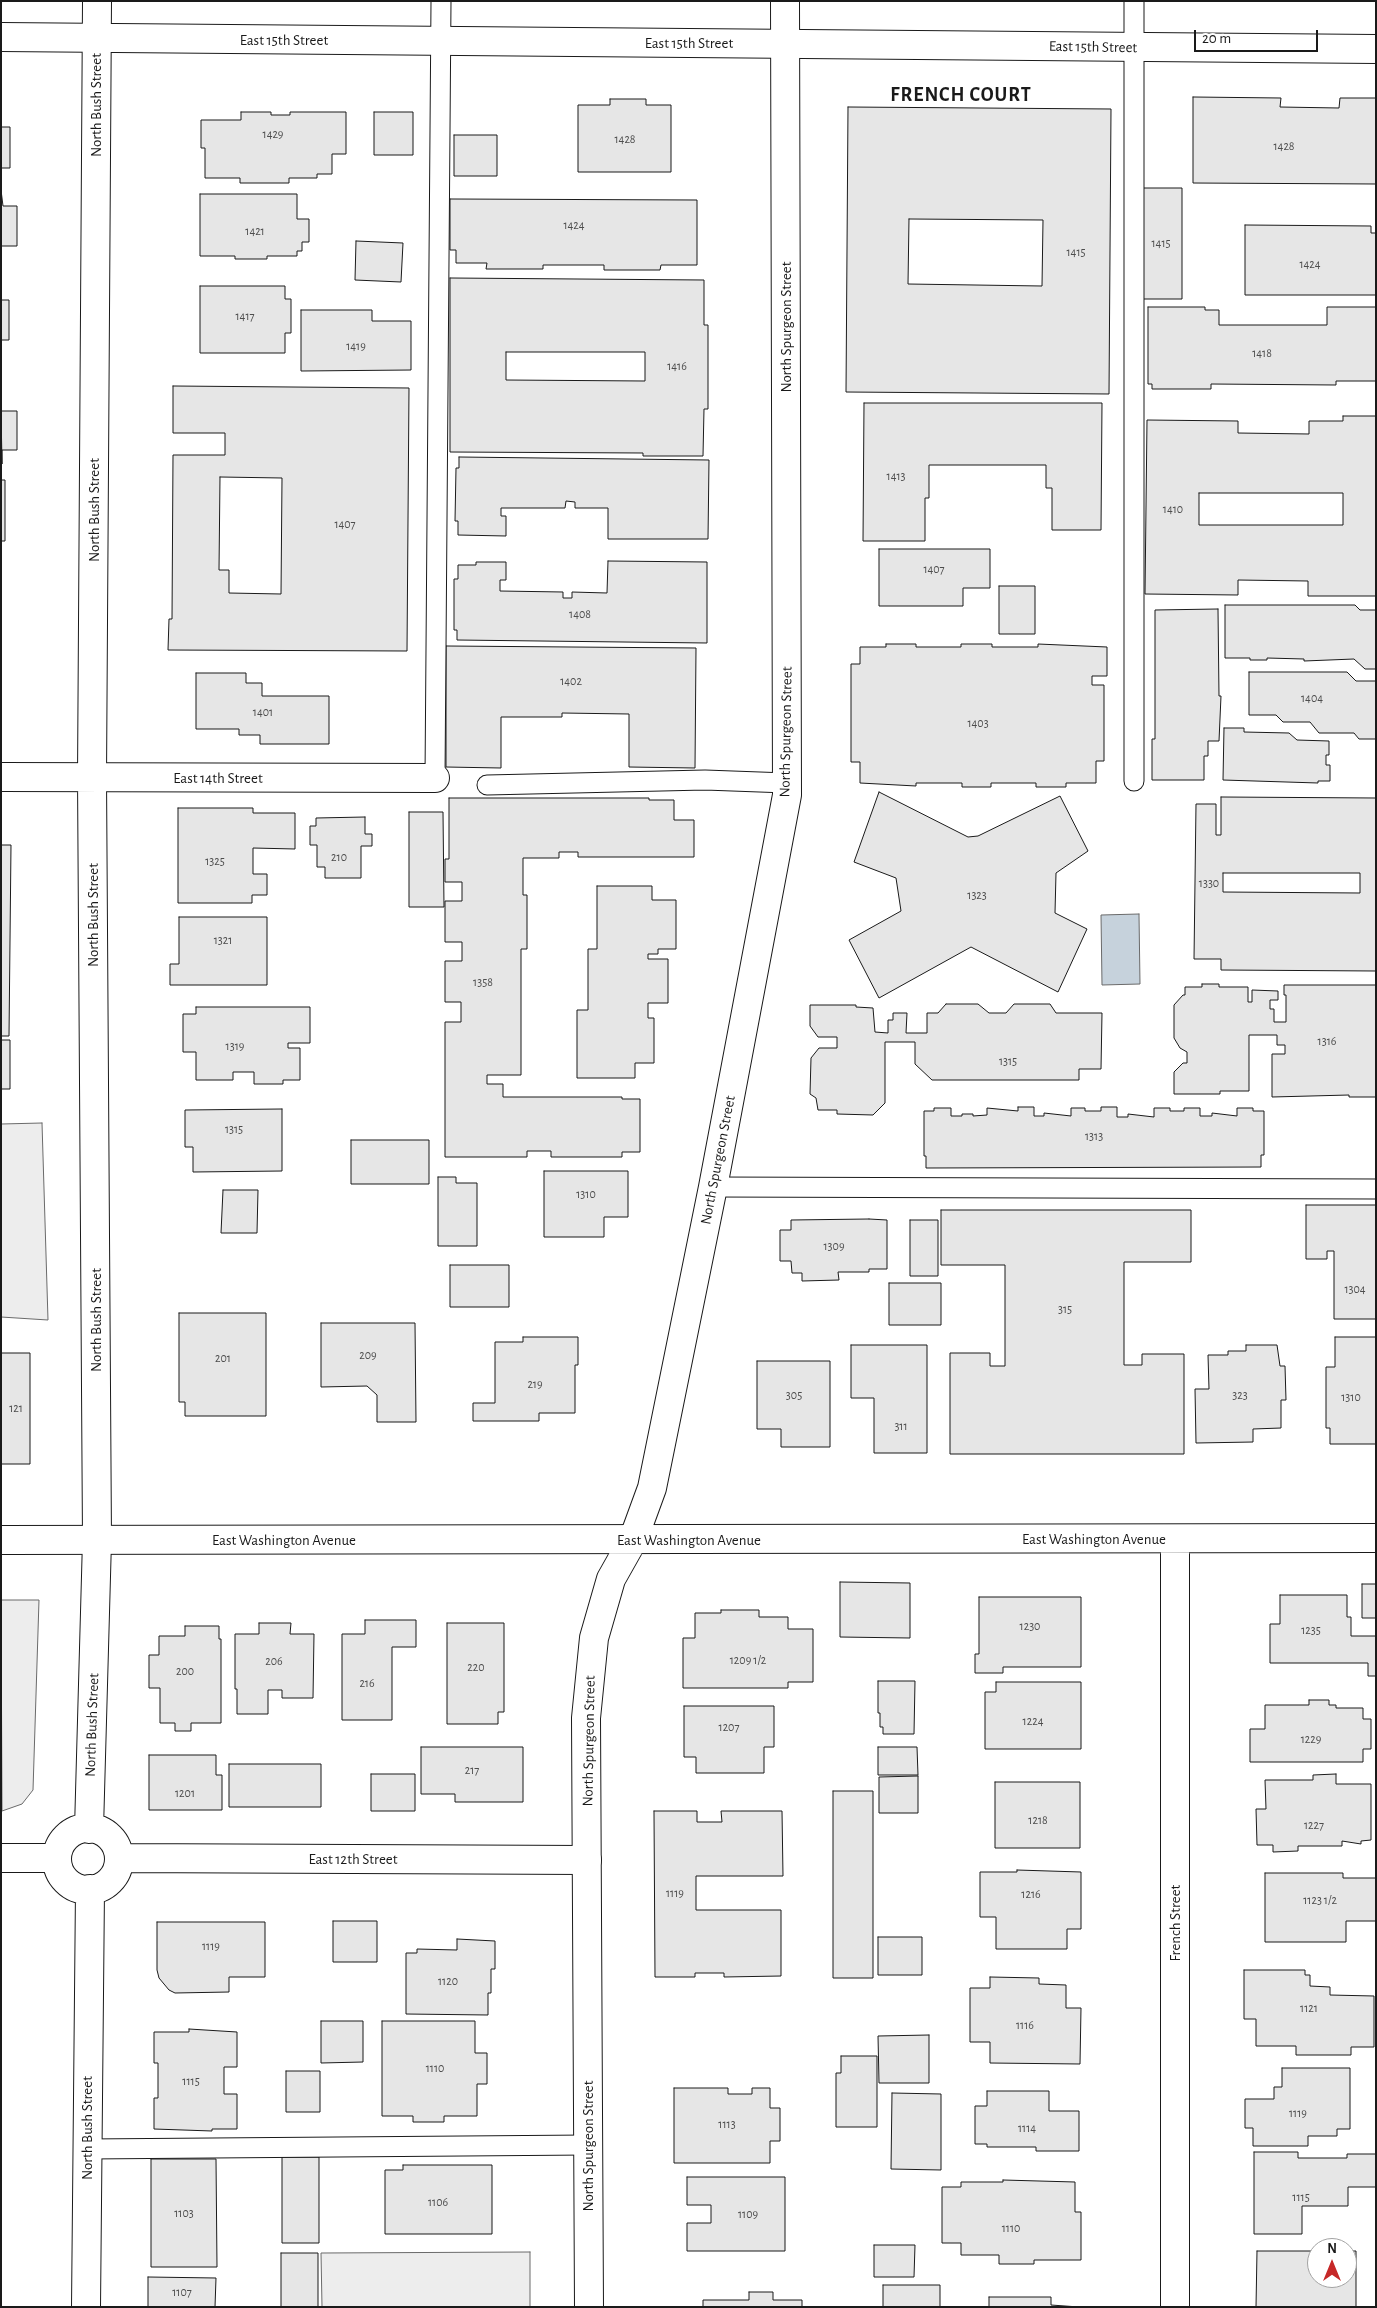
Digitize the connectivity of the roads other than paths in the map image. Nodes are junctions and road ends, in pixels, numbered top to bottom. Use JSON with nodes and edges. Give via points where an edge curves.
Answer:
{"nodes":[{"id":1,"x":97,"y":1,"type":"edge"},
{"id":2,"x":441,"y":1,"type":"edge"},
{"id":3,"x":786,"y":1,"type":"edge"},
{"id":4,"x":1134,"y":1,"type":"edge"},
{"id":5,"x":1,"y":37,"type":"edge"},
{"id":6,"x":96,"y":38,"type":"junction"},
{"id":7,"x":441,"y":41,"type":"junction"},
{"id":8,"x":785,"y":44,"type":"junction"},
{"id":9,"x":1134,"y":47,"type":"junction"},
{"id":10,"x":1376,"y":49,"type":"edge"},
{"id":11,"x":1,"y":777,"type":"edge"},
{"id":12,"x":92,"y":777,"type":"junction"},
{"id":13,"x":436,"y":778,"type":"joint"},
{"id":14,"x":1134,"y":781,"type":"dead end"},
{"id":15,"x":787,"y":783,"type":"junction"},
{"id":16,"x":487,"y":784,"type":"dead end"},
{"id":17,"x":713,"y":1187,"type":"junction"},
{"id":18,"x":1376,"y":1189,"type":"edge"},
{"id":19,"x":1376,"y":1538,"type":"edge"},
{"id":20,"x":1175,"y":1539,"type":"junction"},
{"id":21,"x":1,"y":1540,"type":"edge"},
{"id":22,"x":97,"y":1540,"type":"junction"},
{"id":23,"x":634,"y":1540,"type":"junction"},
{"id":24,"x":89,"y":1828,"type":"junction"},
{"id":25,"x":1,"y":1858,"type":"edge"},
{"id":26,"x":57,"y":1858,"type":"junction"},
{"id":27,"x":119,"y":1858,"type":"junction"},
{"id":28,"x":587,"y":1860,"type":"junction"},
{"id":29,"x":90,"y":1889,"type":"junction"},
{"id":30,"x":588,"y":2145,"type":"junction"},
{"id":31,"x":87,"y":2149,"type":"junction"},
{"id":32,"x":86,"y":2307,"type":"edge"},
{"id":33,"x":589,"y":2307,"type":"edge"},
{"id":34,"x":1175,"y":2307,"type":"edge"}],
"edges":[{"from":1,"to":6,"type":"street","name":"North Bush Street"},
{"from":2,"to":7,"type":"lane"},
{"from":3,"to":8,"type":"street","name":"North Spurgeon Street"},
{"from":4,"to":9,"type":"lane"},
{"from":5,"to":6,"type":"street","name":"East 15th Street"},
{"from":6,"to":7,"type":"street","name":"East 15th Street"},
{"from":6,"to":12,"type":"street","name":"North Bush Street"},
{"from":7,"to":8,"type":"street","name":"East 15th Street"},
{"from":7,"to":13,"type":"lane"},
{"from":8,"to":9,"type":"street","name":"East 15th Street"},
{"from":8,"to":15,"type":"street","name":"North Spurgeon Street"},
{"from":9,"to":10,"type":"street","name":"East 15th Street"},
{"from":9,"to":14,"type":"lane"},
{"from":11,"to":12,"type":"street","name":"East 14th Street"},
{"from":12,"to":13,"type":"street","name":"East 14th Street"},
{"from":12,"to":22,"type":"street","name":"North Bush Street"},
{"from":15,"to":16,"type":"lane","via":[[705,780]]},
{"from":15,"to":17,"type":"street","name":"North Spurgeon Street"},
{"from":17,"to":18,"type":"lane"},
{"from":17,"to":23,"type":"street","name":"North Spurgeon Street","via":[[652,1488]]},
{"from":19,"to":20,"type":"street","name":"East Washington Avenue"},
{"from":20,"to":23,"type":"street","name":"East Washington Avenue"},
{"from":20,"to":34,"type":"street","name":"French Street"},
{"from":21,"to":22,"type":"street","name":"East Washington Avenue"},
{"from":22,"to":23,"type":"street","name":"East Washington Avenue"},
{"from":22,"to":24,"type":"street","name":"North Bush Street"},
{"from":23,"to":28,"type":"street","name":"North Spurgeon Street","via":[[611,1579],[594,1638],[586,1718]]},
{"from":24,"to":26,"type":"street","via":[[82,1828],[66,1837]]},
{"from":24,"to":27,"type":"street","via":[[103,1832],[111,1839]]},
{"from":25,"to":26,"type":"street"},
{"from":26,"to":29,"type":"street","via":[[60,1873],[66,1881],[79,1888]]},
{"from":27,"to":28,"type":"street","name":"East 12th Street"},
{"from":27,"to":29,"type":"street","via":[[112,1878],[104,1885]]},
{"from":28,"to":30,"type":"street","name":"North Spurgeon Street"},
{"from":29,"to":31,"type":"street","name":"North Bush Street"},
{"from":30,"to":31,"type":"lane"},
{"from":30,"to":33,"type":"street","name":"North Spurgeon Street"},
{"from":31,"to":32,"type":"street","name":"North Bush Street"}]}
